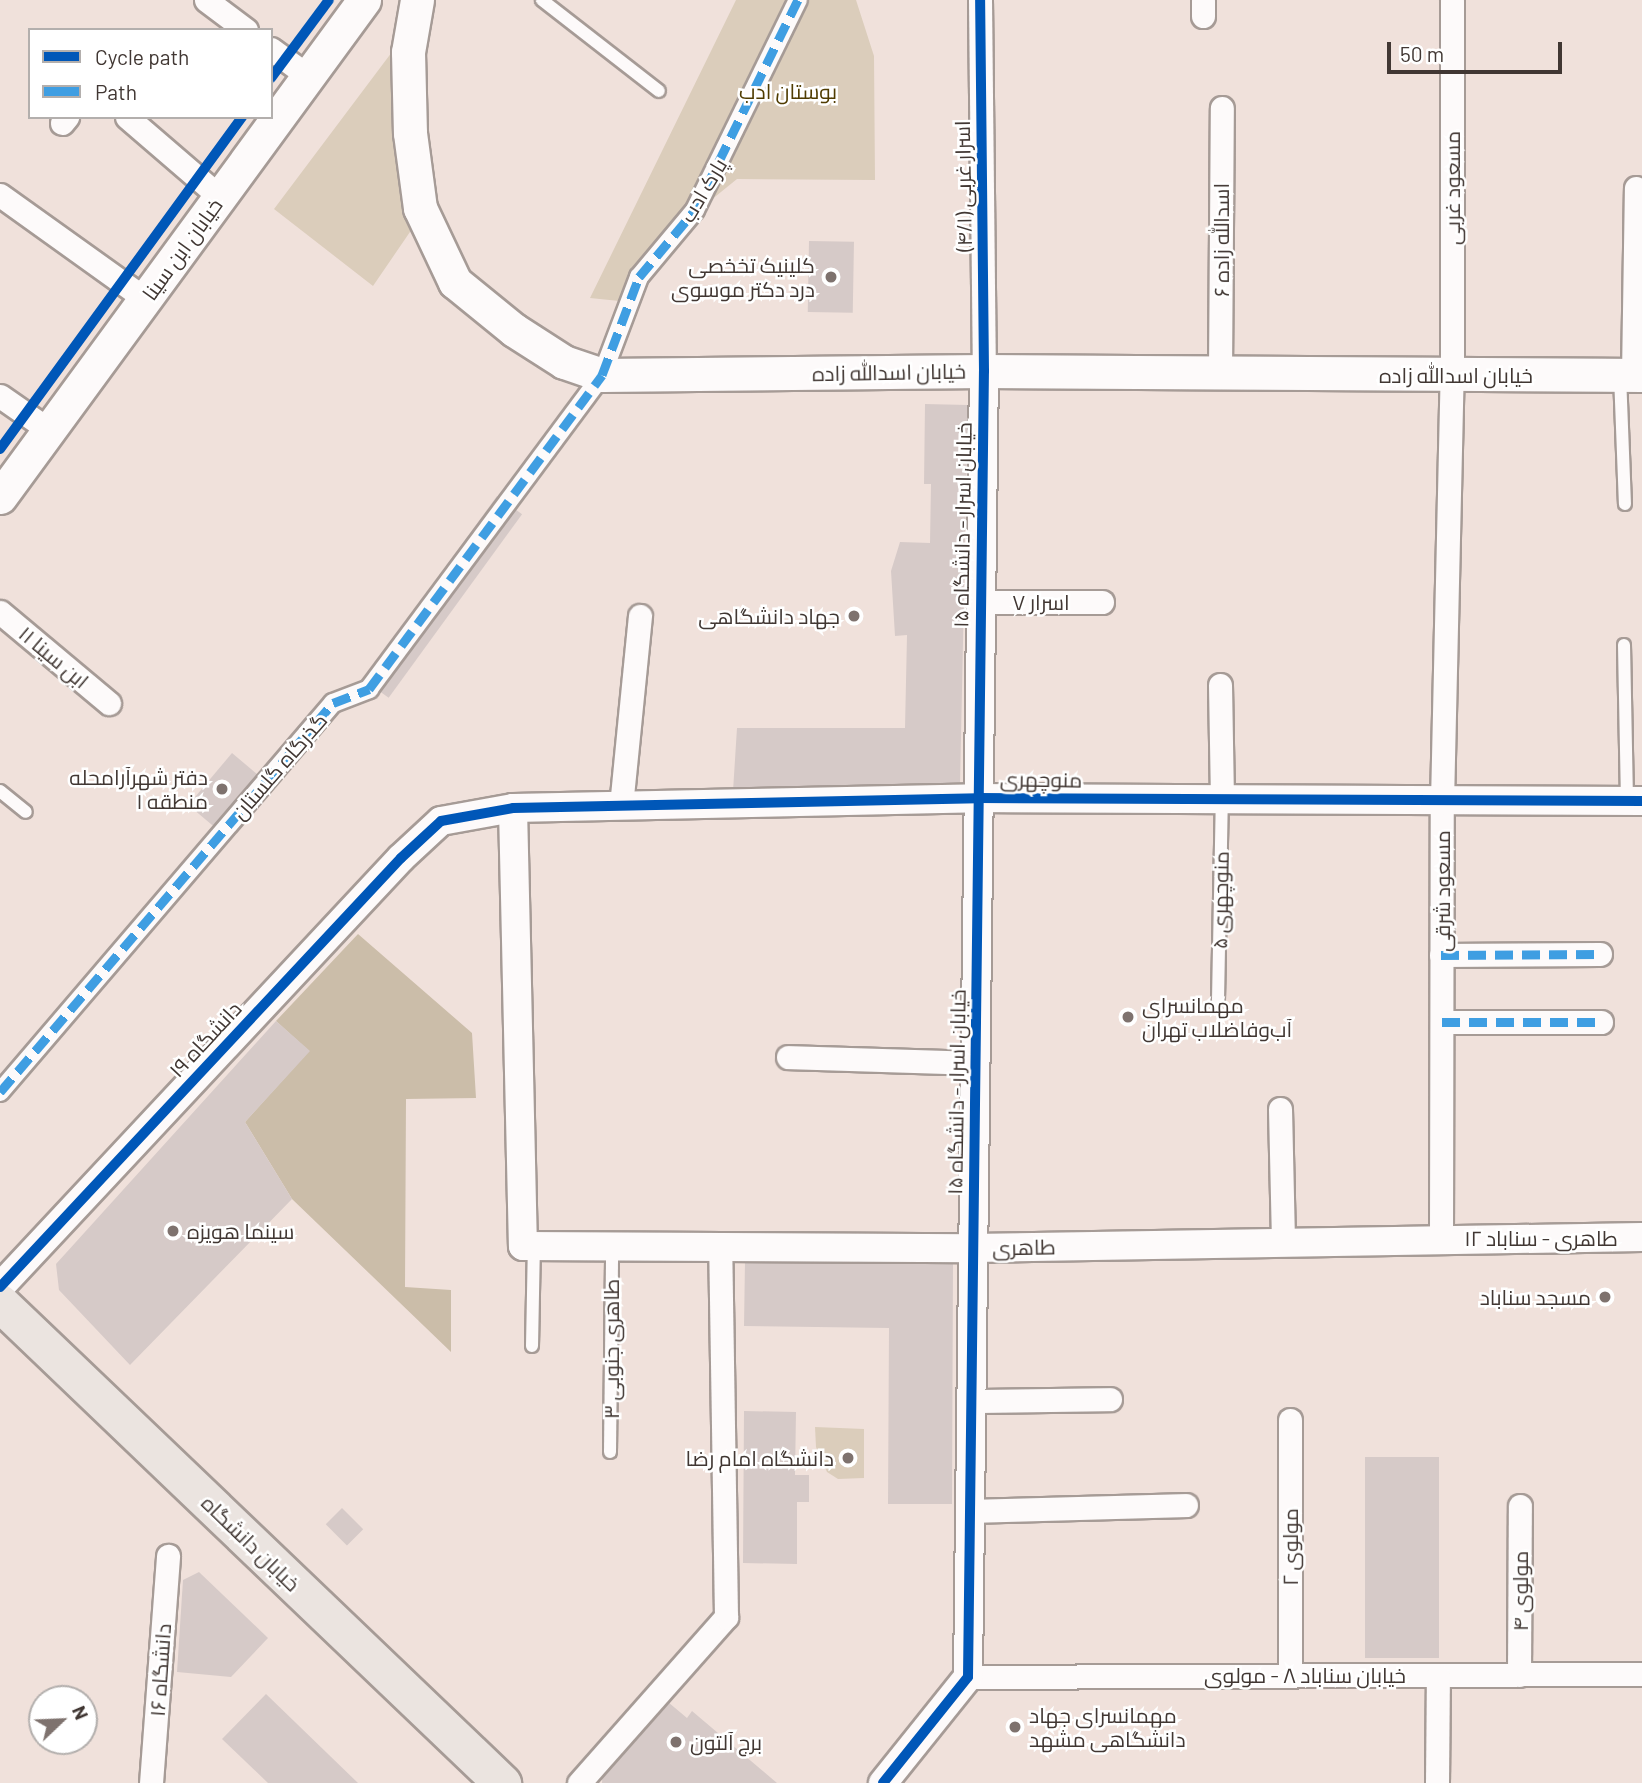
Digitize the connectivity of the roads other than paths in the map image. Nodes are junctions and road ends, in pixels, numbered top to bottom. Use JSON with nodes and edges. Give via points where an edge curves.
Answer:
{"nodes":[{"id":1,"x":206,"y":0,"type":"edge"},
{"id":2,"x":364,"y":0,"type":"edge"},
{"id":3,"x":417,"y":0,"type":"edge"},
{"id":4,"x":542,"y":0,"type":"edge"},
{"id":5,"x":798,"y":0,"type":"edge"},
{"id":6,"x":981,"y":0,"type":"edge"},
{"id":7,"x":1452,"y":0,"type":"edge"},
{"id":8,"x":243,"y":28,"type":"edge"},
{"id":9,"x":273,"y":50,"type":"edge"},
{"id":10,"x":308,"y":76,"type":"junction"},
{"id":11,"x":659,"y":91,"type":"dead end"},
{"id":12,"x":1222,"y":107,"type":"dead end"},
{"id":13,"x":129,"y":119,"type":"edge"},
{"id":14,"x":1636,"y":188,"type":"dead end"},
{"id":15,"x":0,"y":195,"type":"edge"},
{"id":16,"x":220,"y":197,"type":"junction"},
{"id":17,"x":145,"y":299,"type":"junction"},
{"id":18,"x":984,"y":371,"type":"junction"},
{"id":19,"x":1220,"y":373,"type":"junction"},
{"id":20,"x":602,"y":374,"type":"junction"},
{"id":21,"x":1631,"y":375,"type":"edge"},
{"id":22,"x":1452,"y":376,"type":"junction"},
{"id":23,"x":0,"y":396,"type":"edge"},
{"id":24,"x":49,"y":430,"type":"junction"},
{"id":25,"x":0,"y":497,"type":"edge"},
{"id":26,"x":1625,"y":504,"type":"dead end"},
{"id":27,"x":980,"y":602,"type":"junction"},
{"id":28,"x":1102,"y":603,"type":"dead end"},
{"id":29,"x":0,"y":612,"type":"edge"},
{"id":30,"x":640,"y":616,"type":"dead end"},
{"id":31,"x":1624,"y":645,"type":"dead end"},
{"id":32,"x":1220,"y":685,"type":"dead end"},
{"id":33,"x":109,"y":703,"type":"dead end"},
{"id":34,"x":0,"y":791,"type":"edge"},
{"id":35,"x":978,"y":798,"type":"junction"},
{"id":36,"x":1222,"y":800,"type":"junction"},
{"id":37,"x":1634,"y":801,"type":"edge"},
{"id":38,"x":1443,"y":802,"type":"junction"},
{"id":39,"x":621,"y":806,"type":"junction"},
{"id":40,"x":513,"y":808,"type":"junction"},
{"id":41,"x":26,"y":812,"type":"dead end"},
{"id":42,"x":441,"y":821,"type":"joint"},
{"id":43,"x":1600,"y":954,"type":"dead end"},
{"id":44,"x":1441,"y":955,"type":"junction"},
{"id":45,"x":1218,"y":1000,"type":"dead end"},
{"id":46,"x":1442,"y":1022,"type":"junction"},
{"id":47,"x":1601,"y":1023,"type":"dead end"},
{"id":48,"x":788,"y":1056,"type":"dead end"},
{"id":49,"x":975,"y":1063,"type":"junction"},
{"id":50,"x":0,"y":1092,"type":"edge"},
{"id":51,"x":1280,"y":1109,"type":"dead end"},
{"id":52,"x":1642,"y":1237,"type":"edge"},
{"id":53,"x":1441,"y":1239,"type":"junction"},
{"id":54,"x":1283,"y":1242,"type":"junction"},
{"id":55,"x":529,"y":1246,"type":"junction"},
{"id":56,"x":612,"y":1247,"type":"junction"},
{"id":57,"x":973,"y":1248,"type":"junction"},
{"id":58,"x":720,"y":1249,"type":"junction"},
{"id":59,"x":0,"y":1287,"type":"edge"},
{"id":60,"x":0,"y":1303,"type":"edge"},
{"id":61,"x":532,"y":1346,"type":"dead end"},
{"id":62,"x":1110,"y":1399,"type":"dead end"},
{"id":63,"x":973,"y":1401,"type":"junction"},
{"id":64,"x":1290,"y":1420,"type":"dead end"},
{"id":65,"x":610,"y":1452,"type":"dead end"},
{"id":66,"x":1186,"y":1505,"type":"dead end"},
{"id":67,"x":1520,"y":1506,"type":"dead end"},
{"id":68,"x":971,"y":1511,"type":"junction"},
{"id":69,"x":168,"y":1556,"type":"dead end"},
{"id":70,"x":1642,"y":1674,"type":"edge"},
{"id":71,"x":1290,"y":1675,"type":"junction"},
{"id":72,"x":1520,"y":1675,"type":"junction"},
{"id":73,"x":1438,"y":1676,"type":"junction"},
{"id":74,"x":968,"y":1677,"type":"junction"},
{"id":75,"x":151,"y":1783,"type":"edge"},
{"id":76,"x":502,"y":1783,"type":"edge"},
{"id":77,"x":579,"y":1783,"type":"edge"},
{"id":78,"x":883,"y":1783,"type":"edge"},
{"id":79,"x":1437,"y":1783,"type":"edge"}],
"edges":[{"from":1,"to":8,"type":"street"},
{"from":2,"to":10,"type":"main road","name":"خیابان ابن سینا"},
{"from":3,"to":20,"type":"main road","name":"خیابان اسدالله زاده","via":[[408,52],[410,133],[420,208],[455,282],[564,362]]},
{"from":4,"to":11,"type":"lane"},
{"from":5,"to":20,"type":"street","name":"پارک ادب","via":[[695,210],[639,277]]},
{"from":6,"to":18,"type":"street","name":"اسرار غربی (۴/۱)"},
{"from":7,"to":22,"type":"street","name":"مسعود غربی"},
{"from":9,"to":10,"type":"street"},
{"from":10,"to":16,"type":"main road","name":"خیابان ابن سینا"},
{"from":12,"to":19,"type":"street","name":"اسدالله زاده ۶"},
{"from":13,"to":16,"type":"street"},
{"from":14,"to":21,"type":"street"},
{"from":15,"to":17,"type":"street"},
{"from":16,"to":17,"type":"main road","name":"خیابان ابن سینا"},
{"from":17,"to":24,"type":"main road","name":"خیابان ابن سینا"},
{"from":18,"to":19,"type":"main road","name":"خیابان اسدالله زاده"},
{"from":18,"to":20,"type":"main road","name":"خیابان اسدالله زاده"},
{"from":18,"to":27,"type":"street","name":"خیابان اسرار - دانشگاه ۱۵"},
{"from":19,"to":22,"type":"main road","name":"خیابان اسدالله زاده"},
{"from":20,"to":50,"type":"street","name":"گذرگاه گلستان","via":[[369,689],[333,703]]},
{"from":21,"to":22,"type":"main road","name":"خیابان اسدالله زاده"},
{"from":21,"to":26,"type":"lane"},
{"from":22,"to":38,"type":"street","name":"مسعود شرقی"},
{"from":23,"to":24,"type":"street"},
{"from":24,"to":25,"type":"main road","name":"خیابان ابن سینا"},
{"from":27,"to":28,"type":"street","name":"اسرار ۷"},
{"from":27,"to":35,"type":"street","name":"خیابان اسرار - دانشگاه ۱۵"},
{"from":29,"to":33,"type":"street","name":"ابن سینا ۱۱"},
{"from":30,"to":39,"type":"street"},
{"from":31,"to":37,"type":"lane"},
{"from":32,"to":36,"type":"street"},
{"from":34,"to":41,"type":"lane"},
{"from":35,"to":36,"type":"street","name":"منوچهری"},
{"from":35,"to":39,"type":"street","name":"منوچهری"},
{"from":35,"to":49,"type":"street","name":"خیابان اسرار - دانشگاه ۱۵"},
{"from":36,"to":38,"type":"street","name":"منوچهری"},
{"from":36,"to":45,"type":"lane","name":"منوچهری ۵"},
{"from":37,"to":38,"type":"street","name":"منوچهری"},
{"from":38,"to":44,"type":"street","name":"مسعود شرقی"},
{"from":39,"to":40,"type":"street","name":"منوچهری"},
{"from":40,"to":42,"type":"street","name":"منوچهری"},
{"from":40,"to":55,"type":"street"},
{"from":42,"to":59,"type":"street","name":"دانشگاه ۱۹","via":[[401,858]]},
{"from":43,"to":44,"type":"street"},
{"from":44,"to":46,"type":"street","name":"مسعود شرقی"},
{"from":46,"to":47,"type":"street"},
{"from":46,"to":53,"type":"street","name":"مسعود شرقی"},
{"from":48,"to":49,"type":"street"},
{"from":49,"to":57,"type":"street","name":"خیابان اسرار - دانشگاه ۱۵"},
{"from":51,"to":54,"type":"street"},
{"from":52,"to":53,"type":"street","name":"طاهری - سناباد ۱۲"},
{"from":53,"to":54,"type":"street","name":"طاهری"},
{"from":54,"to":57,"type":"street","name":"طاهری"},
{"from":55,"to":56,"type":"street","name":"طاهری"},
{"from":55,"to":61,"type":"lane"},
{"from":56,"to":58,"type":"street","name":"طاهری"},
{"from":56,"to":65,"type":"lane","name":"طاهری جنوبی ۳"},
{"from":57,"to":58,"type":"street","name":"طاهری"},
{"from":57,"to":63,"type":"street","name":"خیابان اسرار - دانشگاه ۱۵"},
{"from":58,"to":77,"type":"street","via":[[726,1617]]},
{"from":60,"to":76,"type":"main road","name":"خیابان دانشگاه"},
{"from":62,"to":63,"type":"street"},
{"from":63,"to":68,"type":"street","name":"خیابان اسرار - دانشگاه ۱۵"},
{"from":64,"to":71,"type":"street","name":"مولوی ۲"},
{"from":66,"to":68,"type":"street"},
{"from":67,"to":72,"type":"street","name":"مولوی ۴"},
{"from":68,"to":74,"type":"street","name":"خیابان اسرار - دانشگاه ۱۵"},
{"from":69,"to":75,"type":"street","name":"دانشگاه ۱۶"},
{"from":70,"to":72,"type":"street","name":"خیابان سناباد ۸ - مولوی"},
{"from":71,"to":73,"type":"street","name":"خیابان سناباد ۸ - مولوی"},
{"from":71,"to":74,"type":"street","name":"خیابان سناباد ۸ - مولوی"},
{"from":72,"to":73,"type":"street","name":"خیابان سناباد ۸ - مولوی"},
{"from":73,"to":79,"type":"street"},
{"from":74,"to":78,"type":"street"}]}
